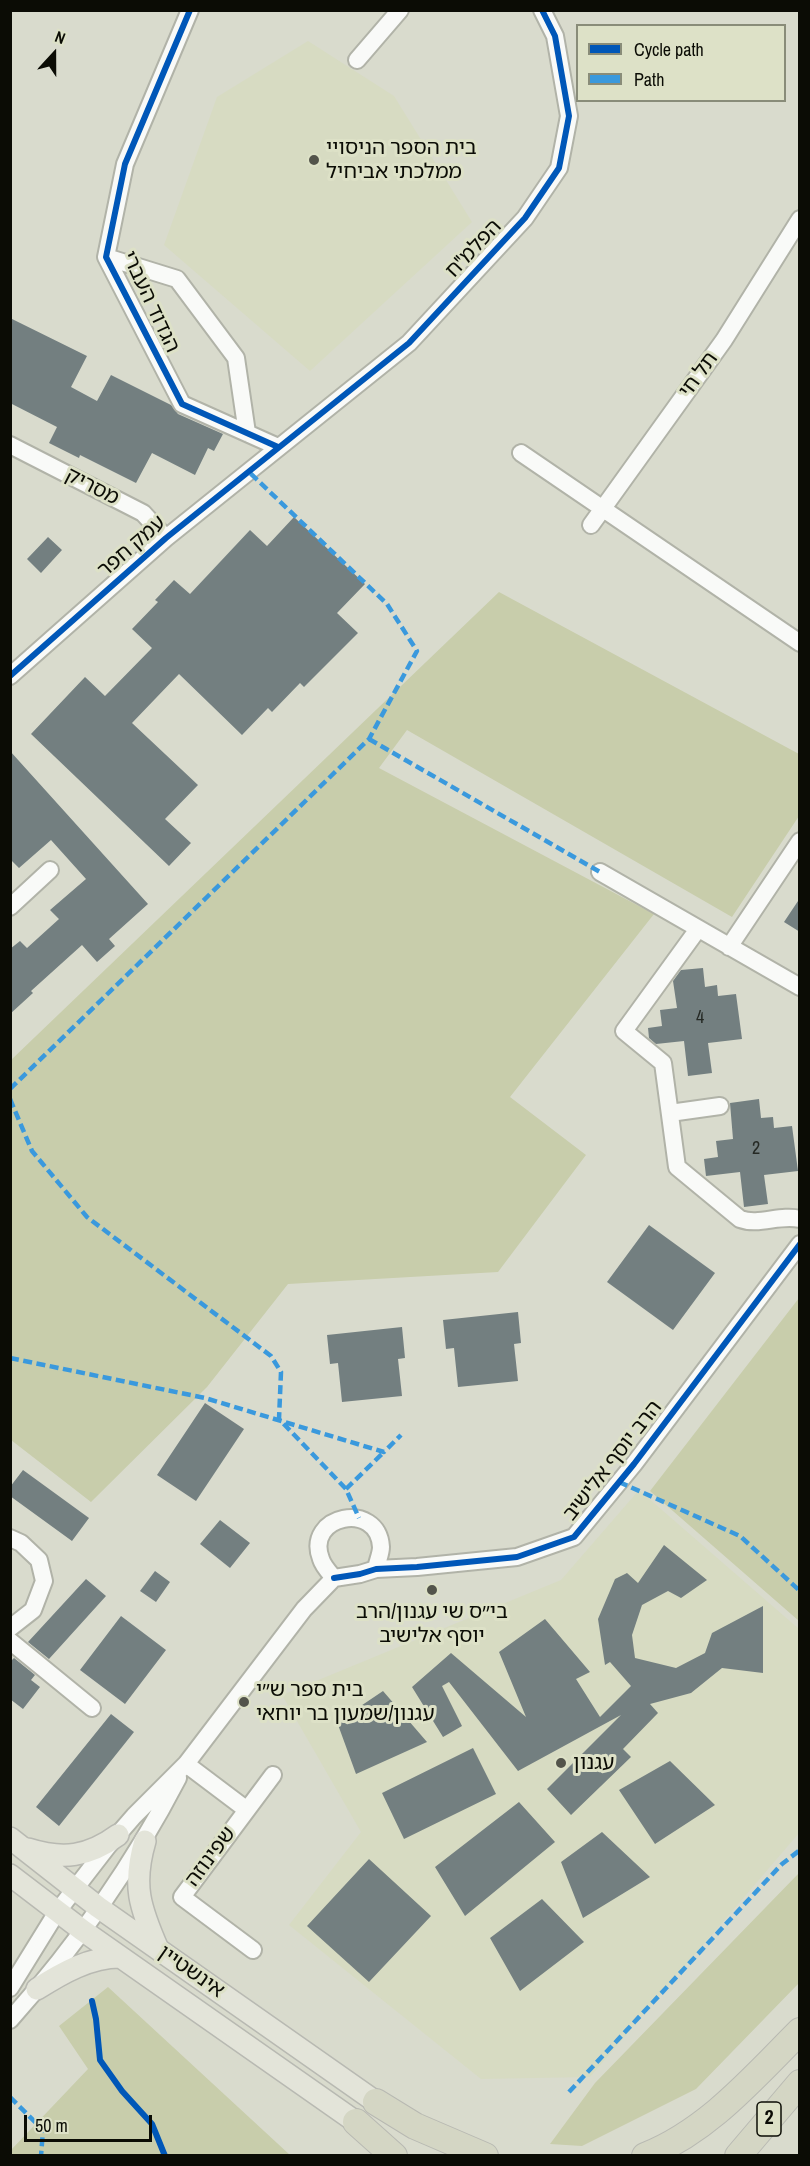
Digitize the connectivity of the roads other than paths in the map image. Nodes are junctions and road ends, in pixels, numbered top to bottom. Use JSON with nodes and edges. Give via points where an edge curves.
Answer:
{"nodes":[{"id":1,"x":190,"y":10,"type":"edge"},
{"id":2,"x":400,"y":10,"type":"edge"},
{"id":3,"x":542,"y":10,"type":"edge"},
{"id":4,"x":357,"y":60,"type":"dead end"},
{"id":5,"x":800,"y":219,"type":"edge"},
{"id":6,"x":106,"y":257,"type":"junction"},
{"id":7,"x":247,"y":433,"type":"junction"},
{"id":8,"x":10,"y":446,"type":"edge"},
{"id":9,"x":278,"y":447,"type":"junction"},
{"id":10,"x":521,"y":453,"type":"dead end"},
{"id":11,"x":602,"y":508,"type":"junction"},
{"id":12,"x":591,"y":525,"type":"dead end"},
{"id":13,"x":166,"y":538,"type":"junction"},
{"id":14,"x":800,"y":643,"type":"edge"},
{"id":15,"x":10,"y":676,"type":"edge"},
{"id":16,"x":800,"y":841,"type":"edge"},
{"id":17,"x":50,"y":870,"type":"dead end"},
{"id":18,"x":600,"y":872,"type":"dead end"},
{"id":19,"x":10,"y":907,"type":"edge"},
{"id":20,"x":698,"y":929,"type":"junction"},
{"id":21,"x":729,"y":947,"type":"junction"},
{"id":22,"x":800,"y":987,"type":"edge"},
{"id":23,"x":720,"y":1106,"type":"dead end"},
{"id":24,"x":670,"y":1113,"type":"junction"},
{"id":25,"x":800,"y":1219,"type":"edge"},
{"id":26,"x":800,"y":1244,"type":"edge"},
{"id":27,"x":10,"y":1538,"type":"edge"},
{"id":28,"x":376,"y":1569,"type":"junction"},
{"id":29,"x":334,"y":1578,"type":"junction"},
{"id":30,"x":10,"y":1628,"type":"edge"},
{"id":31,"x":10,"y":1641,"type":"edge"},
{"id":32,"x":92,"y":1708,"type":"dead end"},
{"id":33,"x":186,"y":1764,"type":"junction"},
{"id":34,"x":273,"y":1775,"type":"dead end"},
{"id":35,"x":246,"y":1810,"type":"junction"},
{"id":36,"x":118,"y":1835,"type":"junction"},
{"id":37,"x":145,"y":1841,"type":"junction"},
{"id":38,"x":17,"y":1843,"type":"edge"},
{"id":39,"x":10,"y":1875,"type":"edge"},
{"id":40,"x":75,"y":1890,"type":"junction"},
{"id":41,"x":98,"y":1907,"type":"junction"},
{"id":42,"x":57,"y":1912,"type":"junction"},
{"id":43,"x":82,"y":1930,"type":"junction"},
{"id":44,"x":158,"y":1949,"type":"junction"},
{"id":45,"x":253,"y":1950,"type":"dead end"},
{"id":46,"x":120,"y":1957,"type":"junction"},
{"id":47,"x":10,"y":1988,"type":"edge"},
{"id":48,"x":37,"y":1989,"type":"junction"},
{"id":49,"x":10,"y":2020,"type":"edge"},
{"id":50,"x":800,"y":2031,"type":"edge"},
{"id":51,"x":800,"y":2084,"type":"edge"},
{"id":52,"x":376,"y":2102,"type":"joint"},
{"id":53,"x":356,"y":2122,"type":"joint"},
{"id":54,"x":394,"y":2156,"type":"edge"},
{"id":55,"x":485,"y":2156,"type":"edge"},
{"id":56,"x":645,"y":2156,"type":"edge"},
{"id":57,"x":738,"y":2156,"type":"edge"}],
"edges":[{"from":1,"to":6,"type":"street","name":"הגדוד העברי","via":[[125,164]]},
{"from":2,"to":4,"type":"street"},
{"from":3,"to":9,"type":"street","name":"הפלמ\"ח","via":[[555,36],[569,116],[559,168],[525,218],[409,343]]},
{"from":5,"to":11,"type":"street","name":"תל חי","via":[[724,340]]},
{"from":6,"to":7,"type":"street","name":"הגדוד העברי","via":[[182,404]]},
{"from":6,"to":7,"type":"street","via":[[177,279],[236,358]]},
{"from":7,"to":9,"type":"street","name":"הגדוד העברי"},
{"from":8,"to":13,"type":"street","name":"מסריק","via":[[143,513]]},
{"from":9,"to":13,"type":"street","name":"עמק חפר"},
{"from":10,"to":11,"type":"street"},
{"from":11,"to":12,"type":"street","name":"תל חי"},
{"from":11,"to":14,"type":"street"},
{"from":13,"to":15,"type":"street","name":"עמק חפר"},
{"from":16,"to":21,"type":"street"},
{"from":17,"to":19,"type":"street"},
{"from":18,"to":20,"type":"street"},
{"from":20,"to":21,"type":"street"},
{"from":20,"to":24,"type":"street","via":[[624,1032],[663,1063]]},
{"from":21,"to":22,"type":"street"},
{"from":23,"to":24,"type":"street"},
{"from":24,"to":25,"type":"street","via":[[677,1167],[731,1212],[748,1222]]},
{"from":26,"to":28,"type":"street","name":"הרב יוסף אלישיב","via":[[574,1537],[517,1557]]},
{"from":27,"to":30,"type":"street","via":[[39,1560],[44,1581],[33,1610]]},
{"from":28,"to":29,"type":"street"},
{"from":28,"to":29,"type":"street","via":[[381,1549],[375,1530],[359,1518],[339,1519],[330,1524],[319,1541],[321,1560]]},
{"from":29,"to":33,"type":"street","via":[[304,1609]]},
{"from":31,"to":32,"type":"street"},
{"from":33,"to":35,"type":"street"},
{"from":33,"to":36,"type":"street"},
{"from":33,"to":37,"type":"street"},
{"from":34,"to":35,"type":"street","name":"שפינוזה"},
{"from":35,"to":45,"type":"street","name":"שפינוזה","via":[[182,1897]]},
{"from":36,"to":38,"type":"main road","via":[[84,1854],[68,1856],[40,1853]]},
{"from":36,"to":40,"type":"street"},
{"from":37,"to":41,"type":"street"},
{"from":37,"to":44,"type":"main road","via":[[137,1881],[147,1924]]},
{"from":38,"to":40,"type":"main road","name":"אינשטיין"},
{"from":39,"to":42,"type":"main road","name":"אינשטיין"},
{"from":40,"to":41,"type":"main road","name":"אינשטיין"},
{"from":40,"to":42,"type":"street"},
{"from":41,"to":43,"type":"street"},
{"from":41,"to":44,"type":"main road","name":"אינשטיין"},
{"from":42,"to":43,"type":"main road","name":"אינשטיין"},
{"from":42,"to":47,"type":"street"},
{"from":43,"to":46,"type":"main road","name":"אינשטיין"},
{"from":43,"to":48,"type":"street"},
{"from":44,"to":52,"type":"main road","name":"אינשטיין"},
{"from":46,"to":48,"type":"main road","via":[[85,1964]]},
{"from":46,"to":53,"type":"main road","name":"אינשטיין"},
{"from":48,"to":49,"type":"street"},
{"from":50,"to":56,"type":"highway","via":[[699,2127]]},
{"from":51,"to":57,"type":"highway","number":"2"},
{"from":52,"to":55,"type":"highway","via":[[415,2126]]},
{"from":53,"to":54,"type":"highway"}]}
